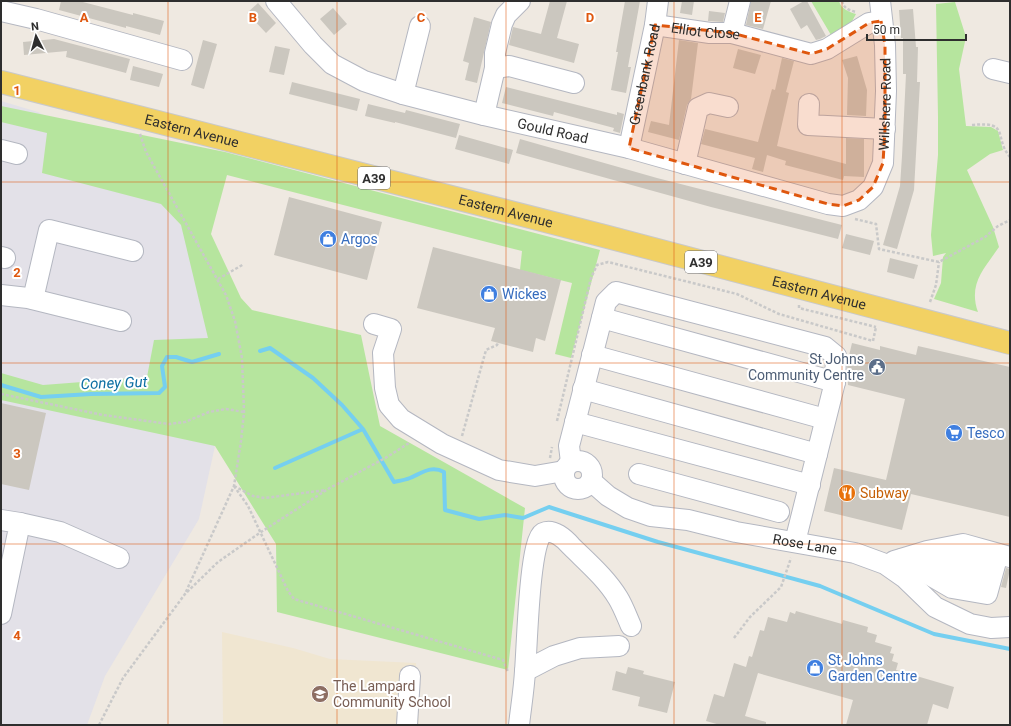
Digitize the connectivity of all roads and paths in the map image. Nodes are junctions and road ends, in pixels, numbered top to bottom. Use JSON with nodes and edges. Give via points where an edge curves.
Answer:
{"nodes":[{"id":1,"x":276,"y":1,"type":"edge"},
{"id":2,"x":520,"y":1,"type":"edge"},
{"id":3,"x":658,"y":1,"type":"edge"},
{"id":4,"x":740,"y":1,"type":"edge"},
{"id":5,"x":842,"y":1,"type":"edge"},
{"id":6,"x":880,"y":1,"type":"edge"},
{"id":7,"x":36,"y":10,"type":"edge"},
{"id":8,"x":1,"y":11,"type":"edge"},
{"id":9,"x":859,"y":13,"type":"dead end"},
{"id":10,"x":881,"y":21,"type":"junction"},
{"id":11,"x":655,"y":24,"type":"junction"},
{"id":12,"x":420,"y":26,"type":"dead end"},
{"id":13,"x":732,"y":33,"type":"junction"},
{"id":14,"x":182,"y":60,"type":"dead end"},
{"id":15,"x":502,"y":67,"type":"junction"},
{"id":16,"x":1,"y":82,"type":"edge"},
{"id":17,"x":574,"y":83,"type":"dead end"},
{"id":18,"x":403,"y":94,"type":"junction"},
{"id":19,"x":809,"y":104,"type":"dead end"},
{"id":20,"x":728,"y":107,"type":"dead end"},
{"id":21,"x":484,"y":115,"type":"junction"},
{"id":22,"x":972,"y":125,"type":"dead end"},
{"id":23,"x":885,"y":129,"type":"junction"},
{"id":24,"x":629,"y":148,"type":"junction"},
{"id":25,"x":146,"y":152,"type":"dead end"},
{"id":26,"x":1010,"y":157,"type":"edge"},
{"id":27,"x":685,"y":164,"type":"junction"},
{"id":28,"x":851,"y":203,"type":"junction"},
{"id":29,"x":1010,"y":220,"type":"edge"},
{"id":30,"x":133,"y":251,"type":"dead end"},
{"id":31,"x":939,"y":262,"type":"junction"},
{"id":32,"x":244,"y":264,"type":"dead end"},
{"id":33,"x":218,"y":279,"type":"junction"},
{"id":34,"x":5,"y":296,"type":"edge"},
{"id":35,"x":33,"y":299,"type":"junction"},
{"id":36,"x":930,"y":302,"type":"dead end"},
{"id":37,"x":602,"y":318,"type":"junction"},
{"id":38,"x":121,"y":321,"type":"dead end"},
{"id":39,"x":374,"y":324,"type":"dead end"},
{"id":40,"x":498,"y":343,"type":"dead end"},
{"id":41,"x":1010,"y":343,"type":"edge"},
{"id":42,"x":592,"y":355,"type":"junction"},
{"id":43,"x":835,"y":382,"type":"junction"},
{"id":44,"x":583,"y":389,"type":"junction"},
{"id":45,"x":1,"y":394,"type":"edge"},
{"id":46,"x":244,"y":412,"type":"junction"},
{"id":47,"x":825,"y":419,"type":"junction"},
{"id":48,"x":575,"y":422,"type":"junction"},
{"id":49,"x":424,"y":433,"type":"junction"},
{"id":50,"x":677,"y":450,"type":"junction"},
{"id":51,"x":458,"y":452,"type":"junction"},
{"id":52,"x":817,"y":454,"type":"junction"},
{"id":53,"x":568,"y":467,"type":"junction"},
{"id":54,"x":640,"y":474,"type":"dead end"},
{"id":55,"x":669,"y":482,"type":"junction"},
{"id":56,"x":810,"y":485,"type":"junction"},
{"id":57,"x":234,"y":486,"type":"junction"},
{"id":58,"x":328,"y":489,"type":"junction"},
{"id":59,"x":779,"y":512,"type":"dead end"},
{"id":60,"x":1,"y":520,"type":"edge"},
{"id":61,"x":20,"y":523,"type":"junction"},
{"id":62,"x":261,"y":532,"type":"junction"},
{"id":63,"x":796,"y":542,"type":"junction"},
{"id":64,"x":119,"y":558,"type":"dead end"},
{"id":65,"x":898,"y":560,"type":"junction"},
{"id":66,"x":998,"y":565,"type":"edge"},
{"id":67,"x":787,"y":568,"type":"dead end"},
{"id":68,"x":185,"y":594,"type":"junction"},
{"id":69,"x":1,"y":614,"type":"edge"},
{"id":70,"x":631,"y":626,"type":"dead end"},
{"id":71,"x":1010,"y":627,"type":"edge"},
{"id":72,"x":734,"y":638,"type":"dead end"},
{"id":73,"x":620,"y":646,"type":"dead end"},
{"id":74,"x":503,"y":660,"type":"dead end"},
{"id":75,"x":526,"y":671,"type":"junction"},
{"id":76,"x":410,"y":676,"type":"dead end"},
{"id":77,"x":99,"y":725,"type":"edge"},
{"id":78,"x":407,"y":725,"type":"edge"},
{"id":79,"x":520,"y":725,"type":"edge"}],
"edges":[{"from":1,"to":18,"type":"street","name":"Gould Road","via":[[332,64],[364,81]]},
{"from":2,"to":15,"type":"street","via":[[506,15],[502,24],[495,53]]},
{"from":3,"to":11,"type":"street","name":"Greenbank Road"},
{"from":4,"to":13,"type":"street"},
{"from":5,"to":9,"type":"path","via":[[848,10]]},
{"from":6,"to":10,"type":"street","name":"Willshere Road"},
{"from":7,"to":8,"type":"street"},
{"from":7,"to":14,"type":"street"},
{"from":10,"to":13,"type":"street","name":"Elliot Close","via":[[869,23],[827,49],[811,54]]},
{"from":10,"to":23,"type":"street","name":"Willshere Road","via":[[885,45]]},
{"from":11,"to":13,"type":"street","name":"Elliot Close","via":[[710,33]]},
{"from":11,"to":24,"type":"street","name":"Greenbank Road"},
{"from":12,"to":18,"type":"street"},
{"from":15,"to":17,"type":"street"},
{"from":15,"to":21,"type":"street"},
{"from":16,"to":41,"type":"main road","name":"Eastern Avenue","number":"A39"},
{"from":18,"to":21,"type":"street","name":"Gould Road"},
{"from":19,"to":23,"type":"street","via":[[808,125]]},
{"from":20,"to":27,"type":"street","via":[[709,103],[698,108]]},
{"from":21,"to":24,"type":"street","name":"Gould Road"},
{"from":22,"to":26,"type":"path","via":[[992,124],[1001,130]]},
{"from":23,"to":28,"type":"street","name":"Willshere Road","via":[[883,163],[873,187]]},
{"from":24,"to":27,"type":"street","name":"Gould Road"},
{"from":25,"to":33,"type":"path"},
{"from":27,"to":28,"type":"street","name":"Gould Road","via":[[828,204]]},
{"from":28,"to":31,"type":"path","via":[[840,215],[876,224],[879,249]]},
{"from":29,"to":31,"type":"path"},
{"from":30,"to":35,"type":"street","via":[[49,230]]},
{"from":31,"to":36,"type":"path","via":[[936,285]]},
{"from":32,"to":33,"type":"path"},
{"from":33,"to":46,"type":"path","via":[[235,322],[242,358]]},
{"from":34,"to":35,"type":"street"},
{"from":35,"to":38,"type":"street"},
{"from":37,"to":42,"type":"street"},
{"from":37,"to":43,"type":"street"},
{"from":37,"to":43,"type":"street","via":[[606,302],[616,292],[826,347],[836,356]]},
{"from":39,"to":49,"type":"street","via":[[391,329],[384,353],[385,388],[389,405],[401,419]]},
{"from":40,"to":51,"type":"path","via":[[486,350]]},
{"from":42,"to":44,"type":"street"},
{"from":42,"to":47,"type":"street"},
{"from":43,"to":47,"type":"street"},
{"from":44,"to":48,"type":"street"},
{"from":44,"to":52,"type":"street"},
{"from":45,"to":46,"type":"path","via":[[103,415],[169,424],[185,422],[209,412],[226,409]]},
{"from":46,"to":57,"type":"path"},
{"from":47,"to":52,"type":"street"},
{"from":48,"to":50,"type":"street"},
{"from":48,"to":53,"type":"street","via":[[569,446]]},
{"from":49,"to":51,"type":"street"},
{"from":49,"to":58,"type":"path","via":[[387,457]]},
{"from":50,"to":55,"type":"street"},
{"from":50,"to":56,"type":"street"},
{"from":51,"to":53,"type":"street","via":[[499,470],[535,476]]},
{"from":52,"to":56,"type":"street"},
{"from":53,"to":63,"type":"street","name":"Rose Lane","via":[[566,482],[574,488],[582,488],[591,481],[608,496],[628,508],[651,516],[688,520],[736,532]]},
{"from":54,"to":55,"type":"street"},
{"from":55,"to":59,"type":"street"},
{"from":56,"to":63,"type":"street"},
{"from":57,"to":58,"type":"path","via":[[253,496],[265,498]]},
{"from":57,"to":62,"type":"path"},
{"from":57,"to":68,"type":"path"},
{"from":58,"to":62,"type":"path"},
{"from":60,"to":61,"type":"street"},
{"from":61,"to":64,"type":"street","via":[[60,532]]},
{"from":61,"to":69,"type":"street"},
{"from":62,"to":68,"type":"path","via":[[218,562]]},
{"from":62,"to":74,"type":"path","via":[[288,591],[294,598]]},
{"from":63,"to":65,"type":"street","name":"Rose Lane"},
{"from":65,"to":66,"type":"street","via":[[929,551]]},
{"from":65,"to":66,"type":"street","via":[[952,588],[987,594]]},
{"from":65,"to":71,"type":"street","name":"Rose Lane","via":[[905,578],[935,607],[970,624],[992,628]]},
{"from":67,"to":72,"type":"path","via":[[781,587],[750,617]]},
{"from":68,"to":77,"type":"path","via":[[123,678]]},
{"from":70,"to":75,"type":"street","via":[[619,599],[605,580],[564,538],[552,532],[544,533],[539,537],[534,559],[526,626]]},
{"from":73,"to":75,"type":"street","via":[[580,648],[554,656]]},
{"from":75,"to":79,"type":"street"},
{"from":76,"to":78,"type":"street"}]}
